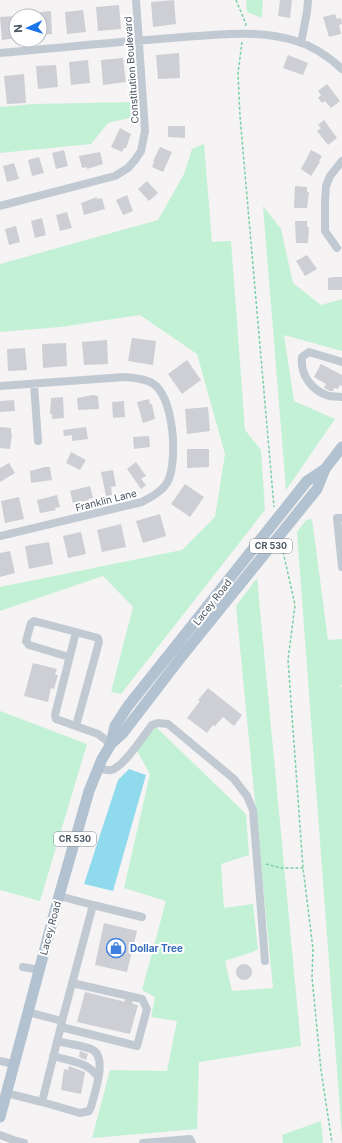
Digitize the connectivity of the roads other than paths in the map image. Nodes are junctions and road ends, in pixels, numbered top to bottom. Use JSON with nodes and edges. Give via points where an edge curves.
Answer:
{"nodes":[{"id":1,"x":136,"y":0,"type":"edge"},
{"id":2,"x":308,"y":0,"type":"edge"},
{"id":3,"x":140,"y":40,"type":"junction"},
{"id":4,"x":301,"y":43,"type":"junction"},
{"id":5,"x":0,"y":53,"type":"edge"},
{"id":6,"x":342,"y":69,"type":"edge"},
{"id":7,"x":342,"y":161,"type":"edge"},
{"id":8,"x":0,"y":206,"type":"edge"},
{"id":9,"x":337,"y":248,"type":"dead end"},
{"id":10,"x":342,"y":362,"type":"edge"},
{"id":11,"x":34,"y":384,"type":"junction"},
{"id":12,"x":0,"y":386,"type":"edge"},
{"id":13,"x":341,"y":396,"type":"edge"},
{"id":14,"x":38,"y":441,"type":"dead end"},
{"id":15,"x":342,"y":447,"type":"edge"},
{"id":16,"x":325,"y":469,"type":"junction"},
{"id":17,"x":342,"y":518,"type":"edge"},
{"id":18,"x":0,"y":536,"type":"edge"},
{"id":19,"x":341,"y":554,"type":"edge"},
{"id":20,"x":342,"y":568,"type":"edge"},
{"id":21,"x":207,"y":616,"type":"junction"},
{"id":22,"x":76,"y":632,"type":"junction"},
{"id":23,"x":69,"y":657,"type":"junction"},
{"id":24,"x":76,"y":726,"type":"junction"},
{"id":25,"x":111,"y":744,"type":"junction"},
{"id":26,"x":98,"y":768,"type":"junction"},
{"id":27,"x":59,"y":896,"type":"junction"},
{"id":28,"x":93,"y":905,"type":"junction"},
{"id":29,"x":142,"y":916,"type":"dead end"},
{"id":30,"x":266,"y":961,"type":"dead end"},
{"id":31,"x":23,"y":966,"type":"dead end"},
{"id":32,"x":39,"y":970,"type":"junction"},
{"id":33,"x":72,"y":983,"type":"junction"},
{"id":34,"x":106,"y":991,"type":"junction"},
{"id":35,"x":145,"y":1005,"type":"junction"},
{"id":36,"x":28,"y":1012,"type":"junction"},
{"id":37,"x":62,"y":1024,"type":"junction"},
{"id":38,"x":57,"y":1041,"type":"junction"},
{"id":39,"x":54,"y":1053,"type":"junction"},
{"id":40,"x":0,"y":1061,"type":"edge"},
{"id":41,"x":13,"y":1064,"type":"junction"},
{"id":42,"x":99,"y":1074,"type":"junction"},
{"id":43,"x":6,"y":1093,"type":"junction"},
{"id":44,"x":42,"y":1102,"type":"junction"},
{"id":45,"x":2,"y":1105,"type":"edge"},
{"id":46,"x":0,"y":1117,"type":"edge"},
{"id":47,"x":0,"y":1135,"type":"edge"},
{"id":48,"x":18,"y":1142,"type":"edge"},
{"id":49,"x":143,"y":1143,"type":"edge"},
{"id":50,"x":192,"y":1143,"type":"edge"}],
"edges":[{"from":1,"to":3,"type":"street","name":"Constitution Boulevard"},
{"from":2,"to":4,"type":"street"},
{"from":3,"to":4,"type":"street","via":[[244,34],[273,36]]},
{"from":3,"to":5,"type":"street"},
{"from":3,"to":8,"type":"street","name":"Constitution Boulevard","via":[[145,131],[141,152],[135,160],[116,176]]},
{"from":4,"to":6,"type":"street","via":[[328,57]]},
{"from":7,"to":9,"type":"street","via":[[330,176],[325,201],[325,230]]},
{"from":10,"to":13,"type":"street","via":[[309,352],[302,357],[301,367],[306,380],[321,392],[330,396]]},
{"from":11,"to":12,"type":"street","name":"Franklin Lane"},
{"from":11,"to":14,"type":"street"},
{"from":11,"to":18,"type":"street","name":"Franklin Lane","via":[[125,377],[153,383],[162,391],[168,405],[173,458],[171,473],[167,483],[142,502]]},
{"from":15,"to":16,"type":"main road","name":"Lacey Road","number":"CR 530"},
{"from":16,"to":21,"type":"main road","name":"Lacey Road","number":"CR 530","via":[[317,489],[276,540]]},
{"from":16,"to":21,"type":"main road","name":"Lacey Road","number":"CR 530","via":[[307,481]]},
{"from":17,"to":19,"type":"street","via":[[337,518]]},
{"from":19,"to":20,"type":"street"},
{"from":21,"to":25,"type":"main road","name":"Lacey Road","number":"CR 530","via":[[178,653],[128,706],[115,726]]},
{"from":22,"to":23,"type":"street"},
{"from":22,"to":23,"type":"street","via":[[34,621],[31,623],[26,641],[29,645]]},
{"from":22,"to":24,"type":"street","via":[[98,638],[99,642]]},
{"from":23,"to":24,"type":"street","via":[[55,715],[56,719]]},
{"from":24,"to":25,"type":"street","via":[[98,734]]},
{"from":25,"to":26,"type":"main road","name":"Lacey Road","number":"CR 530"},
{"from":26,"to":27,"type":"main road","name":"Lacey Road","number":"CR 530"},
{"from":26,"to":30,"type":"street","via":[[116,769],[152,725],[158,723],[168,724],[234,779],[247,796],[253,810]]},
{"from":27,"to":28,"type":"street"},
{"from":27,"to":32,"type":"main road","name":"Lacey Road","number":"CR 530"},
{"from":28,"to":29,"type":"street"},
{"from":28,"to":33,"type":"street"},
{"from":31,"to":32,"type":"street"},
{"from":32,"to":36,"type":"main road","name":"Lacey Road","number":"CR 530"},
{"from":33,"to":34,"type":"street"},
{"from":33,"to":37,"type":"street"},
{"from":34,"to":35,"type":"street","via":[[116,998]]},
{"from":34,"to":35,"type":"street","via":[[142,999]]},
{"from":35,"to":37,"type":"street","via":[[147,1009],[137,1046]]},
{"from":36,"to":37,"type":"street"},
{"from":36,"to":41,"type":"main road","name":"Lacey Road","number":"CR 530"},
{"from":37,"to":38,"type":"street"},
{"from":38,"to":39,"type":"street"},
{"from":38,"to":42,"type":"street","via":[[91,1049],[100,1059]]},
{"from":39,"to":42,"type":"street","via":[[87,1065]]},
{"from":39,"to":44,"type":"street"},
{"from":40,"to":41,"type":"street"},
{"from":41,"to":43,"type":"main road","name":"Lacey Road","number":"CR 530"},
{"from":42,"to":44,"type":"street","via":[[89,1111],[80,1113]]},
{"from":43,"to":44,"type":"street"},
{"from":43,"to":45,"type":"main road","name":"Lacey Road","number":"CR 530"},
{"from":45,"to":46,"type":"main road","name":"Lacey Road","number":"CR 530"},
{"from":47,"to":48,"type":"street"},
{"from":49,"to":50,"type":"street","via":[[190,1138]]}]}
